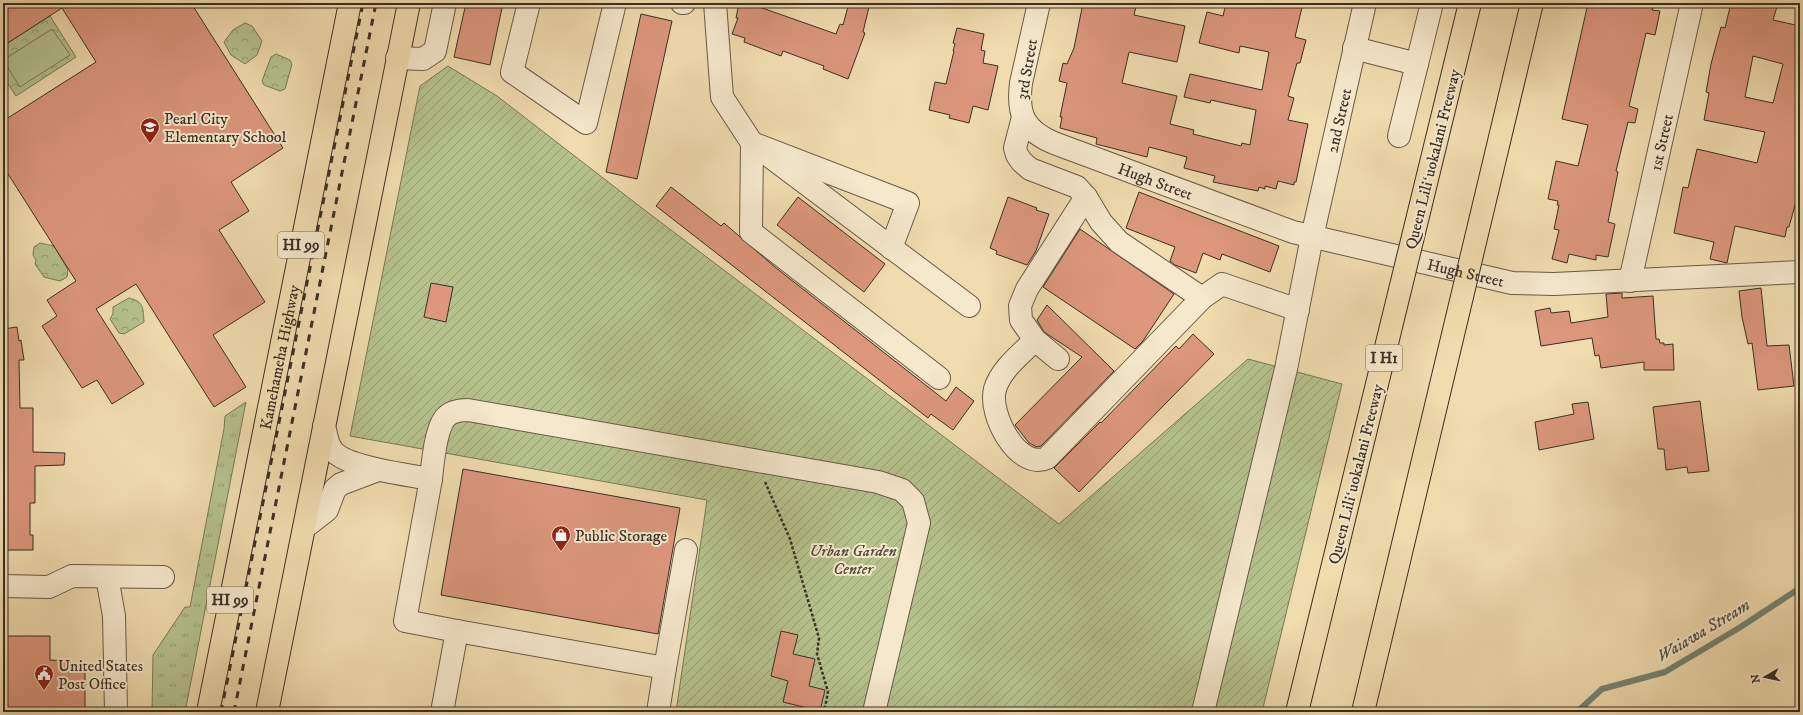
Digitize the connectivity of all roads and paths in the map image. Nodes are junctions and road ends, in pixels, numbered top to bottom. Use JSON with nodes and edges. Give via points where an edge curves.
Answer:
{"nodes":[{"id":1,"x":350,"y":3,"type":"edge"},
{"id":2,"x":409,"y":3,"type":"edge"},
{"id":3,"x":445,"y":3,"type":"edge"},
{"id":4,"x":529,"y":3,"type":"edge"},
{"id":5,"x":615,"y":3,"type":"edge"},
{"id":6,"x":715,"y":3,"type":"edge"},
{"id":7,"x":1039,"y":3,"type":"edge"},
{"id":8,"x":1365,"y":3,"type":"edge"},
{"id":9,"x":1432,"y":3,"type":"edge"},
{"id":10,"x":1470,"y":3,"type":"edge"},
{"id":11,"x":1532,"y":3,"type":"edge"},
{"id":12,"x":1692,"y":3,"type":"edge"},
{"id":13,"x":1354,"y":48,"type":"junction"},
{"id":14,"x":397,"y":58,"type":"junction"},
{"id":15,"x":1417,"y":64,"type":"junction"},
{"id":16,"x":1023,"y":117,"type":"junction"},
{"id":17,"x":1399,"y":136,"type":"dead end"},
{"id":18,"x":752,"y":143,"type":"junction"},
{"id":19,"x":1054,"y":143,"type":"joint"},
{"id":20,"x":1086,"y":197,"type":"junction"},
{"id":21,"x":1312,"y":237,"type":"junction"},
{"id":22,"x":891,"y":248,"type":"junction"},
{"id":23,"x":1800,"y":272,"type":"edge"},
{"id":24,"x":1630,"y":281,"type":"junction"},
{"id":25,"x":1202,"y":298,"type":"junction"},
{"id":26,"x":969,"y":306,"type":"dead end"},
{"id":27,"x":1298,"y":310,"type":"junction"},
{"id":28,"x":1035,"y":340,"type":"junction"},
{"id":29,"x":1058,"y":359,"type":"dead end"},
{"id":30,"x":939,"y":378,"type":"dead end"},
{"id":31,"x":324,"y":426,"type":"junction"},
{"id":32,"x":767,"y":462,"type":"junction"},
{"id":33,"x":378,"y":470,"type":"junction"},
{"id":34,"x":431,"y":479,"type":"junction"},
{"id":35,"x":304,"y":527,"type":"junction"},
{"id":36,"x":686,"y":550,"type":"dead end"},
{"id":37,"x":107,"y":577,"type":"junction"},
{"id":38,"x":163,"y":577,"type":"dead end"},
{"id":39,"x":3,"y":586,"type":"edge"},
{"id":40,"x":456,"y":631,"type":"junction"},
{"id":41,"x":665,"y":668,"type":"junction"},
{"id":42,"x":116,"y":712,"type":"edge"},
{"id":43,"x":208,"y":712,"type":"edge"},
{"id":44,"x":267,"y":712,"type":"edge"},
{"id":45,"x":442,"y":712,"type":"edge"},
{"id":46,"x":658,"y":712,"type":"edge"},
{"id":47,"x":827,"y":712,"type":"edge"},
{"id":48,"x":874,"y":712,"type":"edge"},
{"id":49,"x":1203,"y":712,"type":"edge"},
{"id":50,"x":1297,"y":712,"type":"edge"},
{"id":51,"x":1363,"y":712,"type":"edge"}],
"edges":[{"from":1,"to":43,"type":"main road","name":"Kamehameha Highway","number":"HI 99"},
{"from":2,"to":14,"type":"main road"},
{"from":3,"to":14,"type":"street","via":[[435,51],[423,59]]},
{"from":4,"to":5,"type":"street","via":[[512,72],[586,123]]},
{"from":6,"to":18,"type":"street","via":[[722,97]]},
{"from":7,"to":16,"type":"street","name":"3rd Street","via":[[1021,83],[1020,106]]},
{"from":8,"to":13,"type":"street","name":"2nd Street"},
{"from":9,"to":15,"type":"street"},
{"from":10,"to":50,"type":"main road","name":"Queen Liliʻuokalani Freeway","number":"I H1","bridge":true},
{"from":11,"to":51,"type":"main road","bridge":true},
{"from":12,"to":24,"type":"street","name":"1st Street"},
{"from":13,"to":15,"type":"street"},
{"from":13,"to":21,"type":"street","name":"2nd Street"},
{"from":14,"to":31,"type":"main road"},
{"from":15,"to":17,"type":"street"},
{"from":16,"to":19,"type":"street","name":"3rd Street","via":[[1027,126],[1040,138]]},
{"from":16,"to":20,"type":"street","via":[[1015,148],[1022,162],[1030,168],[1077,187]]},
{"from":18,"to":22,"type":"street"},
{"from":18,"to":22,"type":"street","via":[[908,203]]},
{"from":18,"to":30,"type":"street","via":[[751,232]]},
{"from":19,"to":21,"type":"street","name":"Hugh Street"},
{"from":20,"to":25,"type":"street","via":[[1101,222],[1119,242]]},
{"from":20,"to":28,"type":"street","via":[[1027,289],[1020,306],[1021,320]]},
{"from":21,"to":24,"type":"street","name":"Hugh Street","via":[[1512,283]]},
{"from":21,"to":27,"type":"street","name":"2nd Street"},
{"from":22,"to":26,"type":"street"},
{"from":23,"to":24,"type":"street","name":"Hugh Street"},
{"from":25,"to":27,"type":"street","via":[[1222,284]]},
{"from":25,"to":28,"type":"street","via":[[1047,458],[1040,461],[1026,457],[1006,437],[995,404],[995,391],[1000,376]]},
{"from":27,"to":49,"type":"street","name":"2nd Street"},
{"from":28,"to":29,"type":"street"},
{"from":31,"to":33,"type":"street","via":[[331,448],[343,458]]},
{"from":31,"to":35,"type":"main road"},
{"from":32,"to":34,"type":"street","via":[[458,410],[446,417],[439,430]]},
{"from":32,"to":47,"type":"path","via":[[765,487],[790,539],[819,638],[817,654],[828,692],[825,707]]},
{"from":32,"to":48,"type":"street","via":[[878,482],[902,490],[913,501],[919,523]]},
{"from":33,"to":34,"type":"street"},
{"from":33,"to":35,"type":"street","via":[[341,484],[335,489],[327,510]]},
{"from":34,"to":40,"type":"street","via":[[405,621]]},
{"from":35,"to":44,"type":"main road"},
{"from":36,"to":41,"type":"street"},
{"from":37,"to":38,"type":"street"},
{"from":37,"to":39,"type":"street","via":[[72,576],[49,587]]},
{"from":37,"to":42,"type":"street","via":[[114,616]]},
{"from":40,"to":41,"type":"street"},
{"from":40,"to":45,"type":"street"},
{"from":41,"to":46,"type":"street"}]}
